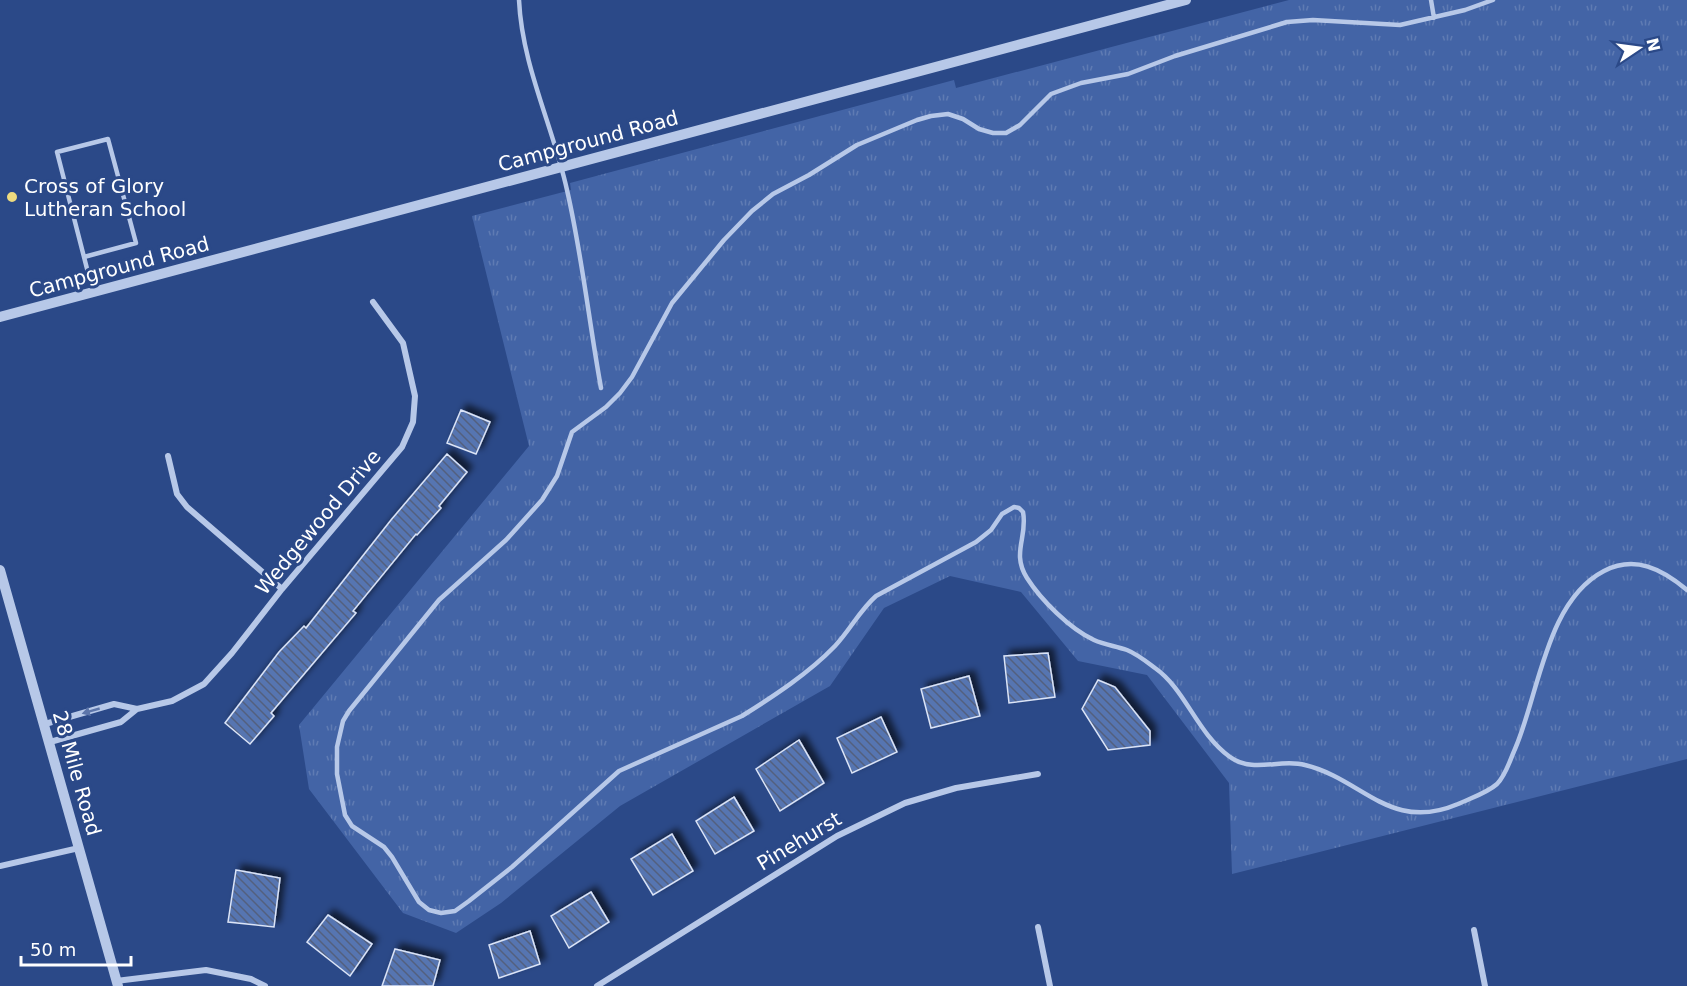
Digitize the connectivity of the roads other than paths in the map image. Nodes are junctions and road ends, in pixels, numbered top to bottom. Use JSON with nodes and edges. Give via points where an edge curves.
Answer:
{"nodes":[{"id":1,"x":519,"y":0,"type":"edge"},
{"id":2,"x":1186,"y":0,"type":"edge"},
{"id":3,"x":1431,"y":0,"type":"edge"},
{"id":4,"x":1493,"y":0,"type":"edge"},
{"id":5,"x":1434,"y":18,"type":"junction"},
{"id":6,"x":560,"y":166,"type":"junction"},
{"id":7,"x":84,"y":257,"type":"junction"},
{"id":8,"x":93,"y":292,"type":"junction"},
{"id":9,"x":373,"y":302,"type":"dead end"},
{"id":10,"x":0,"y":317,"type":"edge"},
{"id":11,"x":601,"y":388,"type":"dead end"},
{"id":12,"x":168,"y":456,"type":"dead end"},
{"id":13,"x":0,"y":570,"type":"edge"},
{"id":14,"x":282,"y":589,"type":"junction"},
{"id":15,"x":1687,"y":590,"type":"edge"},
{"id":16,"x":137,"y":709,"type":"junction"},
{"id":17,"x":45,"y":724,"type":"junction"},
{"id":18,"x":50,"y":742,"type":"junction"},
{"id":19,"x":1038,"y":774,"type":"dead end"},
{"id":20,"x":79,"y":848,"type":"junction"},
{"id":21,"x":0,"y":866,"type":"edge"},
{"id":22,"x":1038,"y":927,"type":"dead end"},
{"id":23,"x":1474,"y":930,"type":"dead end"},
{"id":24,"x":117,"y":984,"type":"edge"},
{"id":25,"x":265,"y":986,"type":"edge"},
{"id":26,"x":597,"y":986,"type":"edge"},
{"id":27,"x":1050,"y":986,"type":"edge"},
{"id":28,"x":1485,"y":986,"type":"edge"}],
"edges":[{"from":1,"to":6,"type":"lane","via":[[521,28]]},
{"from":2,"to":6,"type":"street","name":"Campground Road"},
{"from":3,"to":5,"type":"lane"},
{"from":4,"to":5,"type":"lane"},
{"from":5,"to":15,"type":"lane","via":[[1400,25],[1325,20],[1287,22],[1128,74],[1081,82],[1051,94],[1020,125],[1006,132],[979,129],[948,114],[924,118],[857,145],[773,194],[723,240],[672,303],[620,393],[572,432],[557,477],[542,500],[506,540],[439,600],[349,711],[337,747],[337,774],[345,815],[352,826],[384,847],[423,906],[441,913],[455,911],[512,867],[620,771],[742,716],[762,703],[822,659],[876,596],[976,542],[1014,507],[1023,512],[1019,561],[1028,580],[1073,628],[1102,644],[1127,650],[1159,670],[1201,728],[1228,755],[1248,765],[1313,766],[1382,804],[1413,812],[1445,810],[1498,783],[1523,731],[1545,655],[1569,601],[1592,577],[1614,565],[1640,563],[1675,579]]},
{"from":6,"to":8,"type":"street","name":"Campground Road"},
{"from":6,"to":11,"type":"lane","via":[[583,269]]},
{"from":7,"to":7,"type":"lane","via":[[57,152],[108,139],[136,243]]},
{"from":7,"to":8,"type":"lane"},
{"from":8,"to":10,"type":"street","name":"Campground Road"},
{"from":9,"to":14,"type":"street","name":"Wedgewood Drive","via":[[403,343],[415,396],[413,422],[402,447]]},
{"from":12,"to":14,"type":"street","via":[[177,494],[187,507]]},
{"from":13,"to":17,"type":"street","name":"28 Mile Road"},
{"from":14,"to":16,"type":"street","name":"Wedgewood Drive","via":[[204,684],[172,701]]},
{"from":16,"to":17,"type":"street","name":"Wedgewood Drive","one_way":true,"via":[[114,704]]},
{"from":16,"to":18,"type":"street","name":"Wedgewood Drive","via":[[121,722]]},
{"from":17,"to":18,"type":"street","name":"28 Mile Road"},
{"from":18,"to":20,"type":"street","name":"28 Mile Road"},
{"from":19,"to":26,"type":"street","name":"Pinehurst","via":[[956,788],[905,803],[837,836]]},
{"from":20,"to":21,"type":"street"},
{"from":20,"to":24,"type":"street","name":"28 Mile Road"},
{"from":22,"to":27,"type":"street"},
{"from":23,"to":28,"type":"street"},
{"from":24,"to":25,"type":"street","via":[[206,970],[251,979]]}]}
